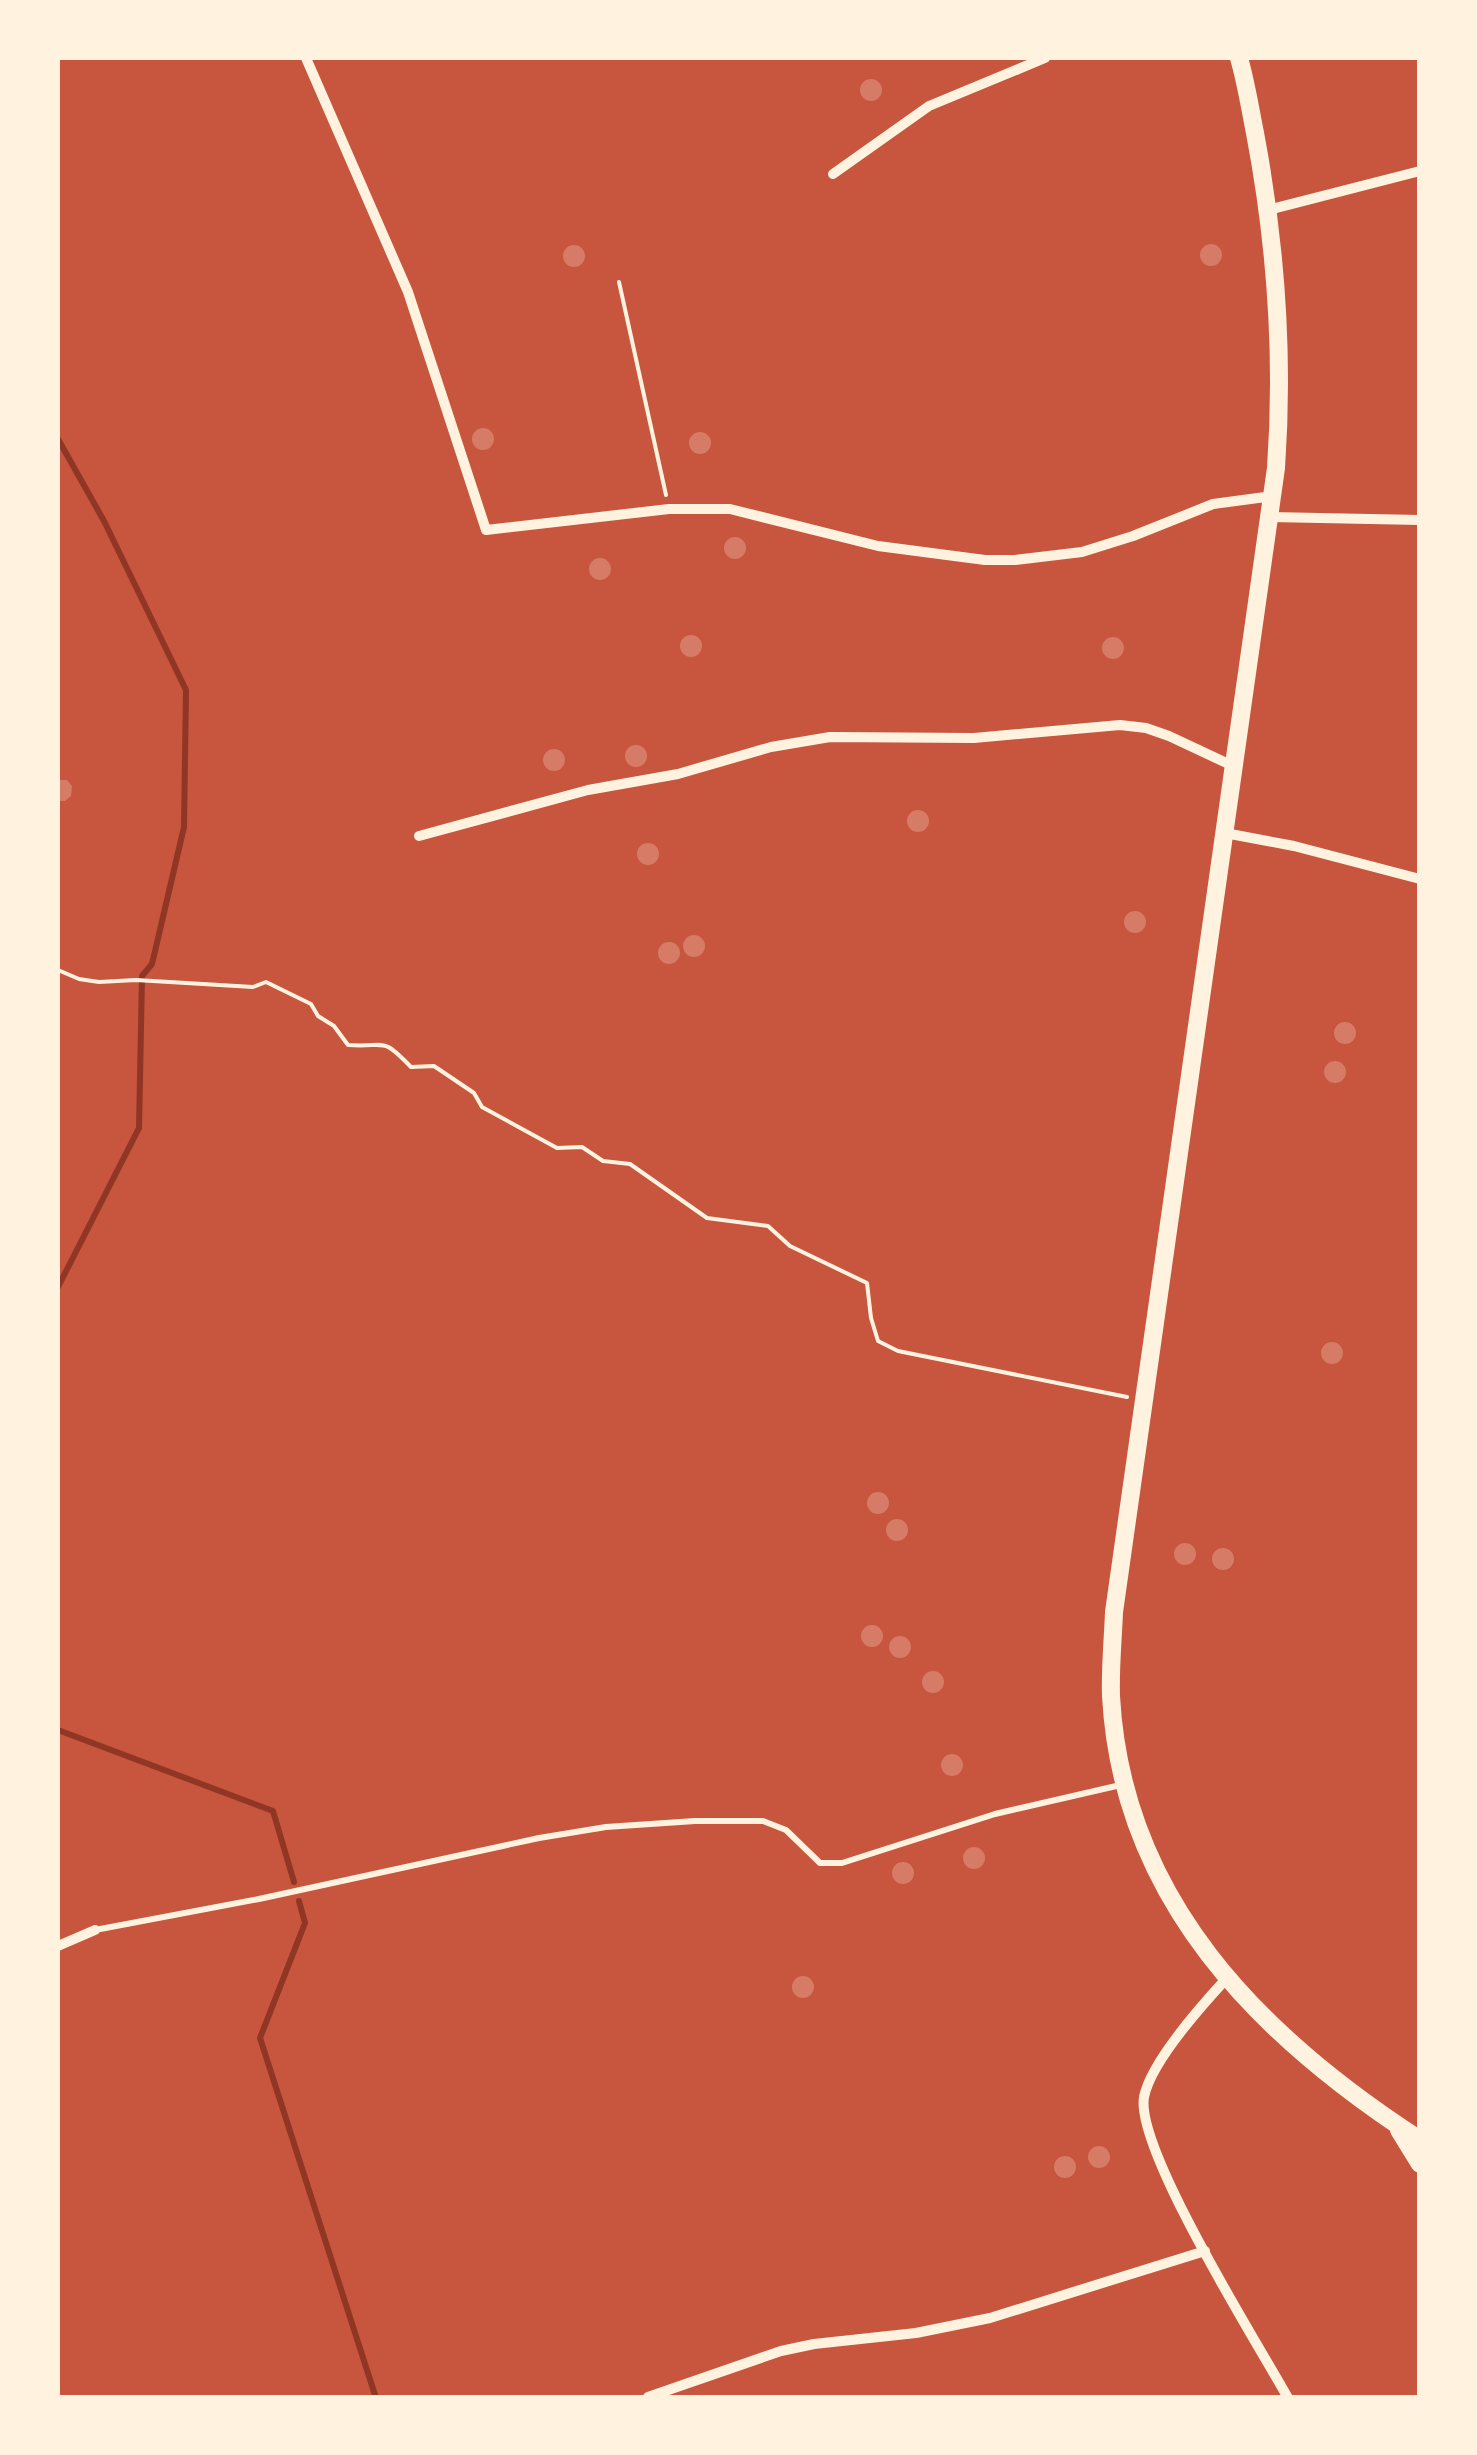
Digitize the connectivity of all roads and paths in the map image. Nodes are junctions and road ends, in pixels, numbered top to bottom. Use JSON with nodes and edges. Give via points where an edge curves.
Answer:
{"nodes":[{"id":1,"x":306,"y":58,"type":"edge"},
{"id":2,"x":1046,"y":58,"type":"edge"},
{"id":3,"x":1239,"y":58,"type":"edge"},
{"id":4,"x":1420,"y":171,"type":"edge"},
{"id":5,"x":833,"y":174,"type":"dead end"},
{"id":6,"x":1268,"y":210,"type":"junction"},
{"id":7,"x":619,"y":282,"type":"dead end"},
{"id":8,"x":1272,"y":496,"type":"junction"},
{"id":9,"x":669,"y":510,"type":"junction"},
{"id":10,"x":1268,"y":517,"type":"junction"},
{"id":11,"x":1420,"y":520,"type":"edge"},
{"id":12,"x":1233,"y":766,"type":"junction"},
{"id":13,"x":1224,"y":833,"type":"junction"},
{"id":14,"x":419,"y":836,"type":"dead end"},
{"id":15,"x":1420,"y":879,"type":"edge"},
{"id":16,"x":58,"y":970,"type":"edge"},
{"id":17,"x":1144,"y":1400,"type":"junction"},
{"id":18,"x":1126,"y":1784,"type":"junction"},
{"id":19,"x":96,"y":1930,"type":"joint"},
{"id":20,"x":58,"y":1946,"type":"edge"},
{"id":21,"x":1226,"y":1979,"type":"junction"},
{"id":22,"x":1397,"y":2126,"type":"junction"},
{"id":23,"x":1420,"y":2140,"type":"edge"},
{"id":24,"x":1420,"y":2164,"type":"edge"},
{"id":25,"x":1206,"y":2251,"type":"junction"},
{"id":26,"x":648,"y":2397,"type":"edge"},
{"id":27,"x":1288,"y":2398,"type":"edge"}],
"edges":[{"from":1,"to":9,"type":"street","via":[[408,292],[486,530]]},
{"from":2,"to":5,"type":"street","via":[[929,106]]},
{"from":3,"to":6,"type":"main road"},
{"from":4,"to":6,"type":"street"},
{"from":6,"to":8,"type":"main road","via":[[1278,338]]},
{"from":7,"to":9,"type":"path"},
{"from":8,"to":9,"type":"street","via":[[1214,504],[1082,552],[1014,560],[878,546],[730,510]]},
{"from":8,"to":10,"type":"main road"},
{"from":10,"to":11,"type":"street"},
{"from":10,"to":12,"type":"main road"},
{"from":12,"to":13,"type":"main road"},
{"from":12,"to":14,"type":"street","via":[[1169,736],[1120,726],[974,738],[830,737],[588,790]]},
{"from":13,"to":15,"type":"street"},
{"from":13,"to":17,"type":"main road"},
{"from":16,"to":17,"type":"path","via":[[99,982],[275,985],[310,1004],[348,1046],[382,1042],[411,1066],[434,1066],[474,1093],[482,1107],[557,1148],[582,1146],[603,1161],[630,1164],[707,1218],[768,1226],[790,1246],[866,1283],[878,1341],[898,1351]]},
{"from":17,"to":18,"type":"main road","via":[[1114,1612],[1111,1696]]},
{"from":18,"to":19,"type":"lane","via":[[995,1814],[842,1862],[820,1863],[786,1830],[763,1821],[606,1827]]},
{"from":18,"to":21,"type":"main road","via":[[1155,1868]]},
{"from":19,"to":20,"type":"street"},
{"from":21,"to":22,"type":"main road","via":[[1317,2068]]},
{"from":21,"to":25,"type":"street","via":[[1195,2013],[1144,2096],[1147,2126]]},
{"from":22,"to":23,"type":"main road"},
{"from":22,"to":24,"type":"main road"},
{"from":25,"to":26,"type":"street","via":[[990,2318],[781,2351]]},
{"from":25,"to":27,"type":"street"}]}
